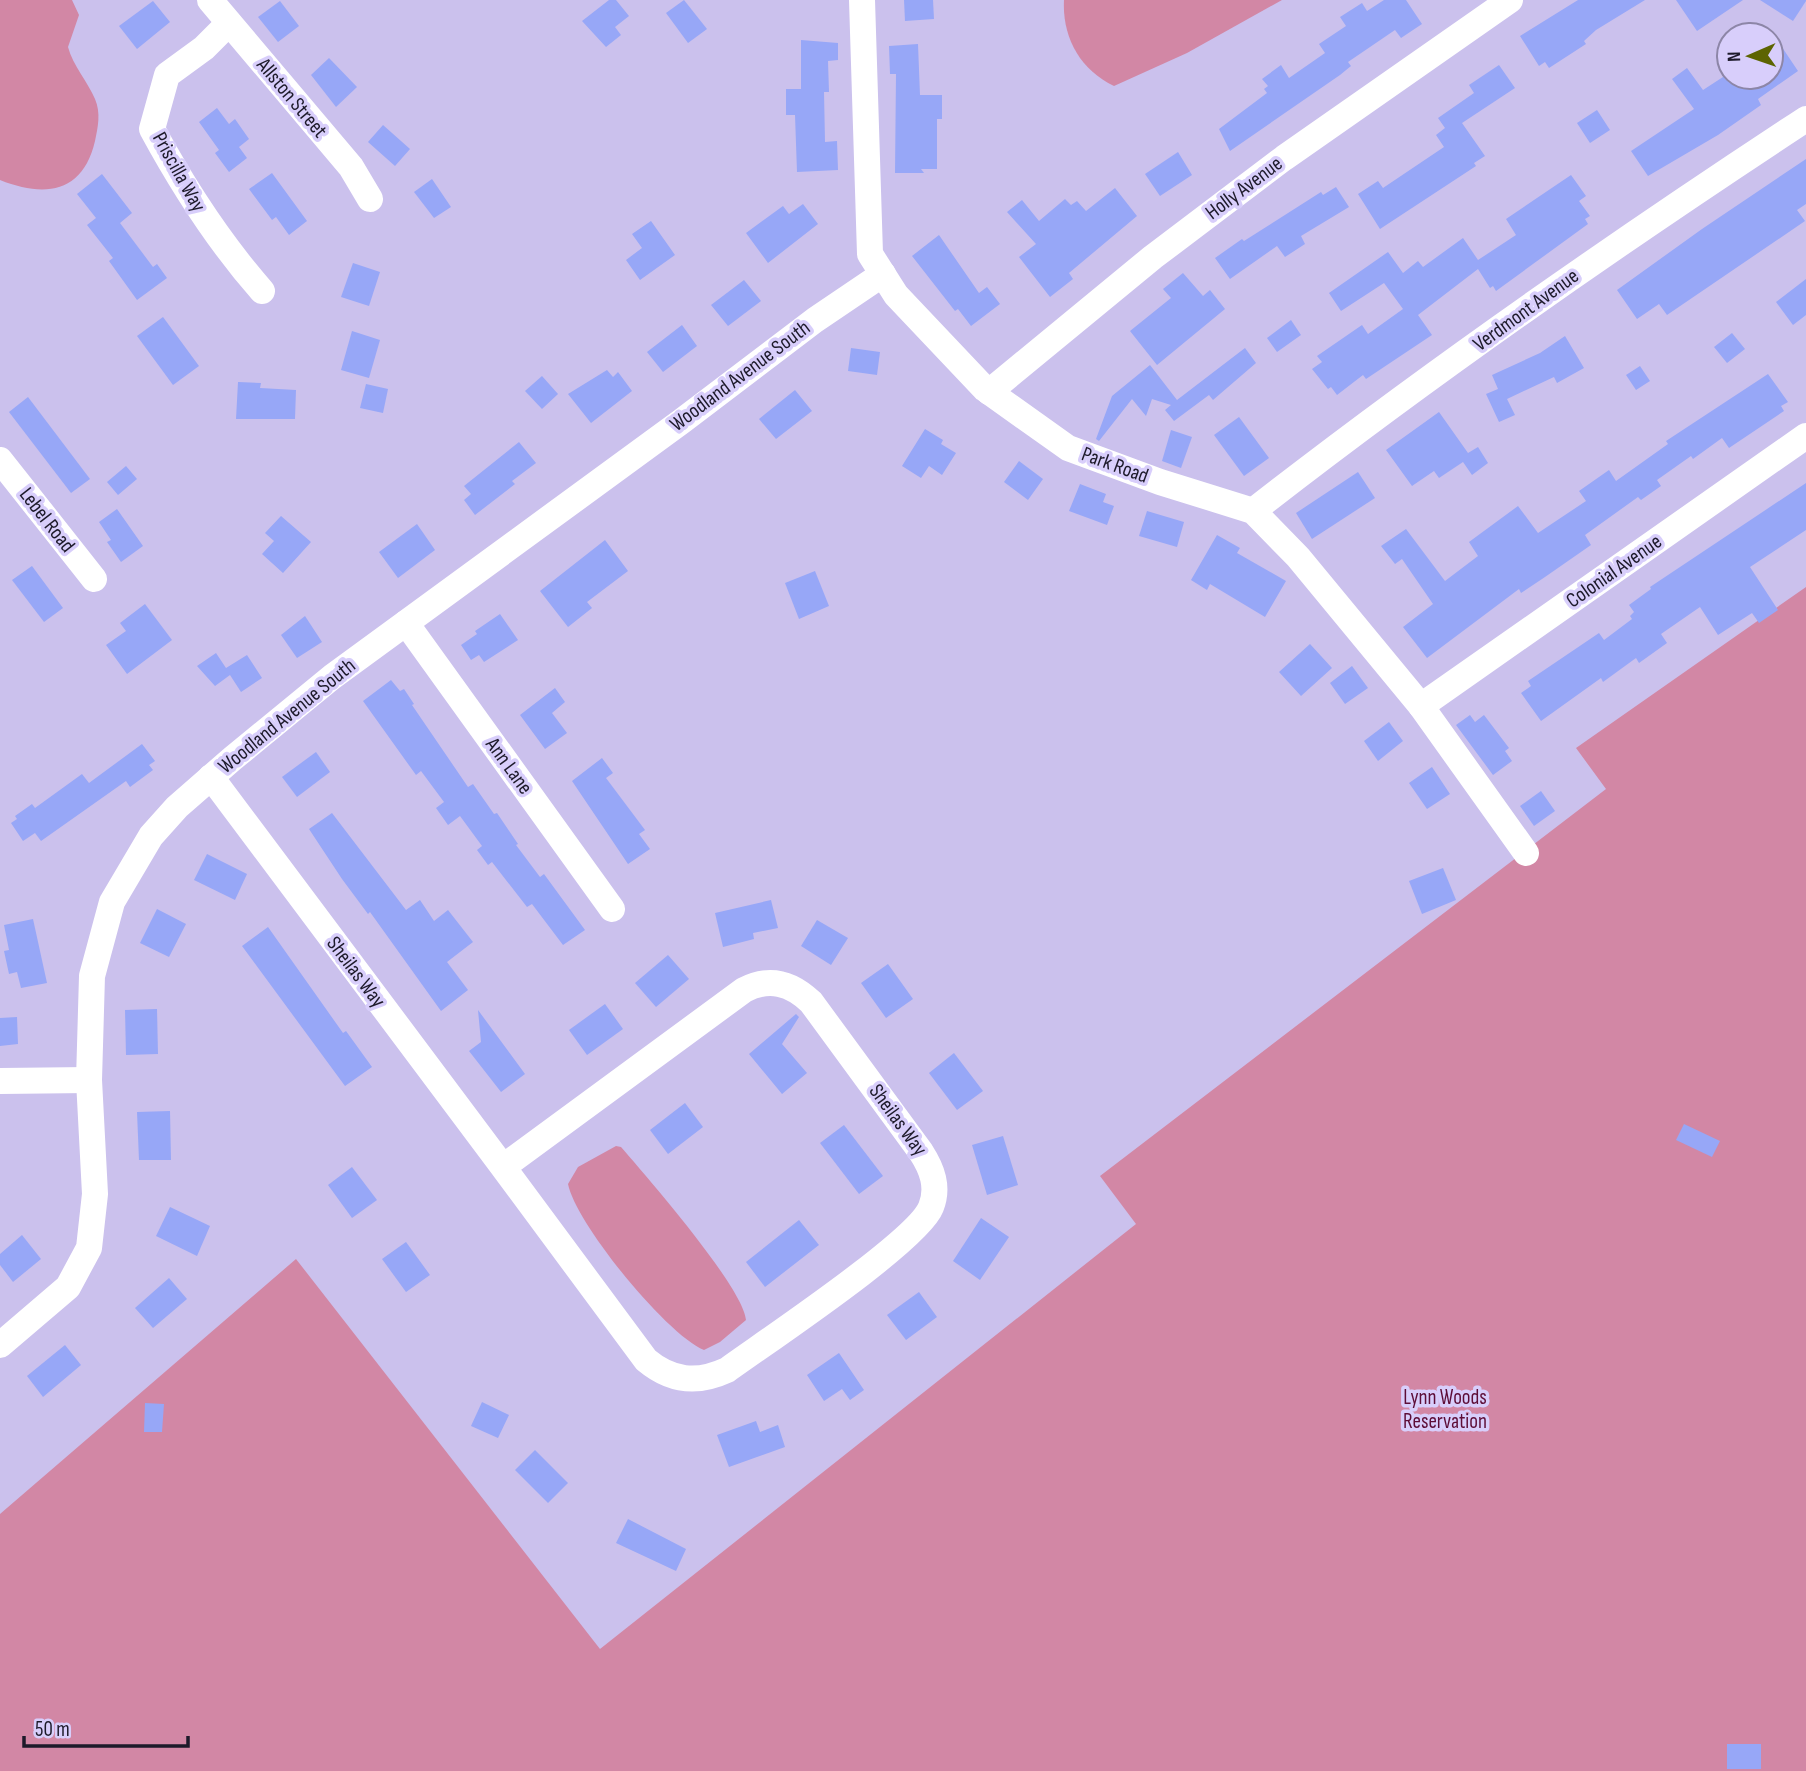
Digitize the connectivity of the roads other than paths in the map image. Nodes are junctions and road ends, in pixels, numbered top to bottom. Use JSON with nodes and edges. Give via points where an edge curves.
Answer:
{"nodes":[{"id":1,"x":210,"y":0,"type":"edge"},
{"id":2,"x":862,"y":0,"type":"edge"},
{"id":3,"x":1510,"y":0,"type":"edge"},
{"id":4,"x":229,"y":23,"type":"junction"},
{"id":5,"x":1806,"y":119,"type":"edge"},
{"id":6,"x":370,"y":199,"type":"dead end"},
{"id":7,"x":883,"y":274,"type":"junction"},
{"id":8,"x":262,"y":290,"type":"dead end"},
{"id":9,"x":989,"y":392,"type":"junction"},
{"id":10,"x":1806,"y":436,"type":"edge"},
{"id":11,"x":0,"y":460,"type":"edge"},
{"id":12,"x":1253,"y":511,"type":"junction"},
{"id":13,"x":94,"y":579,"type":"dead end"},
{"id":14,"x":406,"y":623,"type":"junction"},
{"id":15,"x":1421,"y":706,"type":"junction"},
{"id":16,"x":211,"y":777,"type":"junction"},
{"id":17,"x":1526,"y":853,"type":"dead end"},
{"id":18,"x":612,"y":909,"type":"dead end"},
{"id":19,"x":89,"y":1080,"type":"junction"},
{"id":20,"x":0,"y":1081,"type":"edge"},
{"id":21,"x":503,"y":1167,"type":"junction"},
{"id":22,"x":0,"y":1345,"type":"edge"}],
"edges":[{"from":1,"to":4,"type":"street","name":"Allston Street"},
{"from":2,"to":7,"type":"street","name":"Park Road","via":[[870,254]]},
{"from":3,"to":9,"type":"street","name":"Holly Avenue","via":[[1273,166],[1153,257]]},
{"from":4,"to":6,"type":"street","name":"Allston Street","via":[[351,167]]},
{"from":4,"to":8,"type":"street","name":"Priscilla Way","via":[[167,75],[152,130],[190,198],[230,255]]},
{"from":5,"to":12,"type":"street","name":"Verdmont Avenue","via":[[1607,251]]},
{"from":7,"to":9,"type":"street","name":"Park Road","via":[[896,295]]},
{"from":7,"to":14,"type":"street","name":"Woodland Avenue South"},
{"from":9,"to":12,"type":"street","name":"Park Road","via":[[1068,448]]},
{"from":10,"to":15,"type":"street","name":"Colonial Avenue"},
{"from":11,"to":13,"type":"street","name":"Lebel Road"},
{"from":12,"to":15,"type":"street","name":"Park Road"},
{"from":14,"to":16,"type":"street","name":"Woodland Avenue South"},
{"from":14,"to":18,"type":"street","name":"Ann Lane"},
{"from":15,"to":17,"type":"street","name":"Park Road"},
{"from":16,"to":19,"type":"street","name":"Woodland Avenue South","via":[[151,836],[112,902],[92,976]]},
{"from":16,"to":21,"type":"street","name":"Sheilas Way"},
{"from":19,"to":20,"type":"street"},
{"from":19,"to":22,"type":"street","name":"Woodland Avenue South","via":[[95,1194],[89,1248],[68,1287]]},
{"from":21,"to":21,"type":"street","name":"Sheilas Way","via":[[646,1360],[667,1374],[690,1379],[727,1370],[805,1314],[918,1228],[934,1194],[933,1174],[921,1152],[811,1002],[791,986],[769,982],[744,990]]}]}
